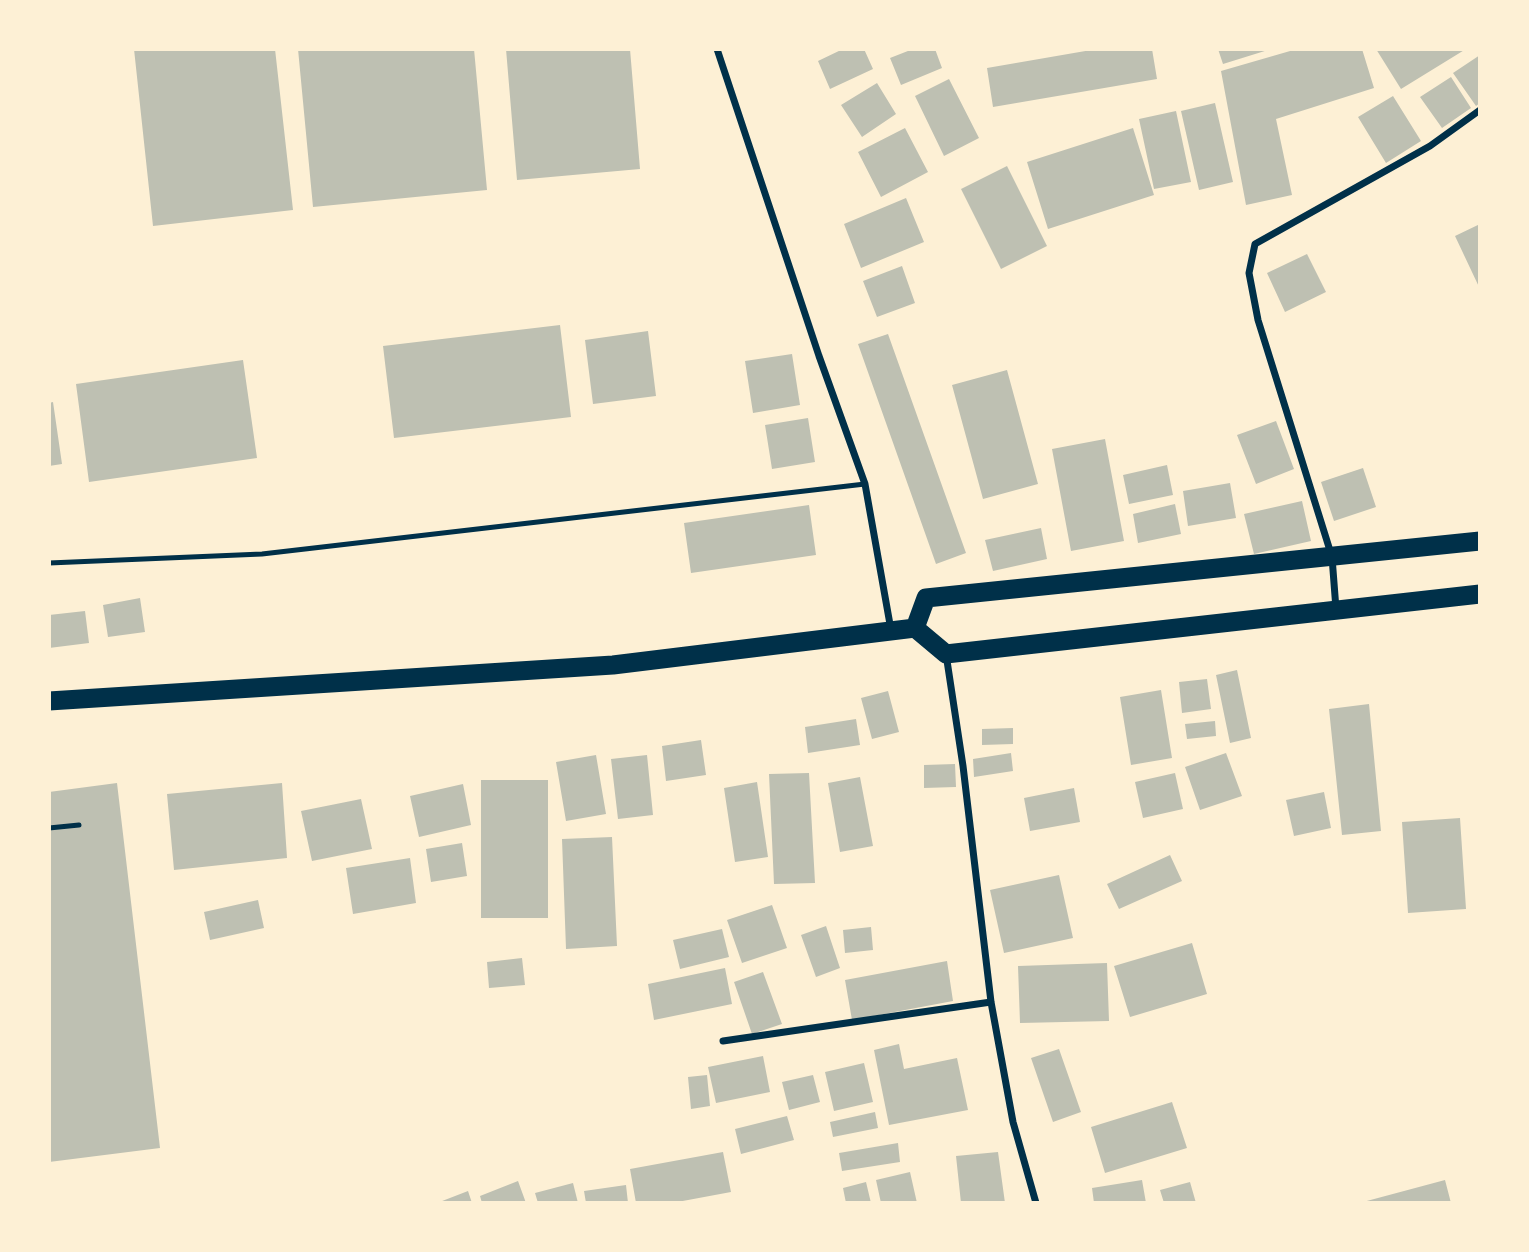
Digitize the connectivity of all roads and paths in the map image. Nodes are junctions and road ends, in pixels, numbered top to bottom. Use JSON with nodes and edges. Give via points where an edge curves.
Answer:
{"nodes":[{"id":1,"x":717,"y":49,"type":"edge"},
{"id":2,"x":1480,"y":110,"type":"edge"},
{"id":3,"x":865,"y":484,"type":"junction"},
{"id":4,"x":1480,"y":541,"type":"edge"},
{"id":5,"x":1332,"y":557,"type":"junction"},
{"id":6,"x":49,"y":563,"type":"edge"},
{"id":7,"x":1480,"y":594,"type":"edge"},
{"id":8,"x":1336,"y":610,"type":"junction"},
{"id":9,"x":915,"y":628,"type":"junction"},
{"id":10,"x":891,"y":631,"type":"junction"},
{"id":11,"x":946,"y":654,"type":"junction"},
{"id":12,"x":49,"y":701,"type":"edge"},
{"id":13,"x":79,"y":825,"type":"dead end"},
{"id":14,"x":49,"y":828,"type":"edge"},
{"id":15,"x":991,"y":1002,"type":"junction"},
{"id":16,"x":723,"y":1041,"type":"dead end"},
{"id":17,"x":1036,"y":1203,"type":"edge"}],
"edges":[{"from":1,"to":3,"type":"street"},
{"from":2,"to":5,"type":"street","via":[[1430,146],[1255,244],[1249,273],[1258,320]]},
{"from":3,"to":6,"type":"lane","via":[[262,554]]},
{"from":3,"to":10,"type":"street"},
{"from":4,"to":5,"type":"highway"},
{"from":5,"to":8,"type":"street"},
{"from":5,"to":9,"type":"highway","via":[[926,598]]},
{"from":7,"to":8,"type":"highway"},
{"from":8,"to":11,"type":"highway"},
{"from":9,"to":10,"type":"highway"},
{"from":9,"to":11,"type":"highway"},
{"from":10,"to":12,"type":"highway","via":[[612,664]]},
{"from":11,"to":15,"type":"street"},
{"from":13,"to":14,"type":"lane"},
{"from":15,"to":16,"type":"street"},
{"from":15,"to":17,"type":"street","via":[[1013,1122]]}]}
